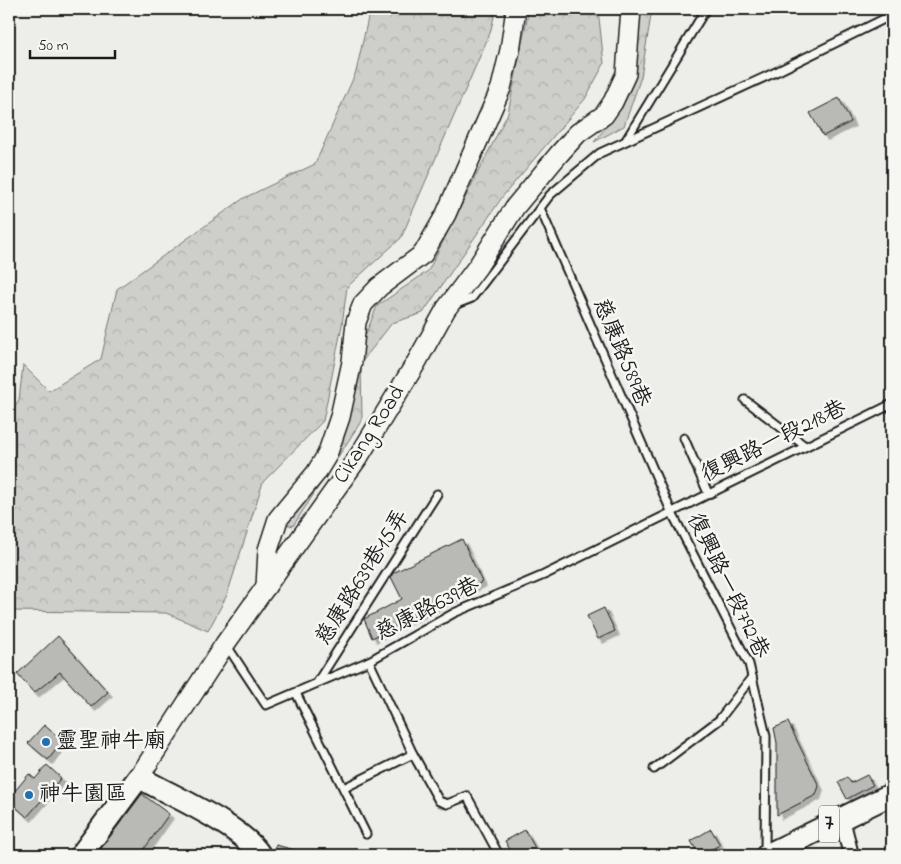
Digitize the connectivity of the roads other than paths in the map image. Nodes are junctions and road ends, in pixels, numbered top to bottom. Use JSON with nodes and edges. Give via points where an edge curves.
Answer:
{"nodes":[{"id":1,"x":516,"y":9,"type":"edge"},
{"id":2,"x":632,"y":9,"type":"edge"},
{"id":3,"x":706,"y":9,"type":"edge"},
{"id":4,"x":892,"y":15,"type":"edge"},
{"id":5,"x":626,"y":140,"type":"junction"},
{"id":6,"x":540,"y":208,"type":"junction"},
{"id":7,"x":446,"y":309,"type":"junction"},
{"id":8,"x":745,"y":400,"type":"dead end"},
{"id":9,"x":892,"y":404,"type":"edge"},
{"id":10,"x":684,"y":438,"type":"dead end"},
{"id":11,"x":805,"y":446,"type":"junction"},
{"id":12,"x":708,"y":493,"type":"junction"},
{"id":13,"x":437,"y":494,"type":"dead end"},
{"id":14,"x":671,"y":511,"type":"junction"},
{"id":15,"x":266,"y":587,"type":"junction"},
{"id":16,"x":225,"y":644,"type":"junction"},
{"id":17,"x":369,"y":661,"type":"junction"},
{"id":18,"x":752,"y":676,"type":"junction"},
{"id":19,"x":318,"y":682,"type":"junction"},
{"id":20,"x":296,"y":693,"type":"junction"},
{"id":21,"x":413,"y":754,"type":"junction"},
{"id":22,"x":654,"y":769,"type":"dead end"},
{"id":23,"x":139,"y":777,"type":"junction"},
{"id":24,"x":344,"y":788,"type":"junction"},
{"id":25,"x":892,"y":794,"type":"edge"},
{"id":26,"x":842,"y":818,"type":"junction"},
{"id":27,"x":366,"y":834,"type":"dead end"},
{"id":28,"x":81,"y":855,"type":"edge"},
{"id":29,"x":260,"y":855,"type":"edge"},
{"id":30,"x":499,"y":855,"type":"edge"},
{"id":31,"x":766,"y":855,"type":"edge"},
{"id":32,"x":851,"y":855,"type":"edge"}],
"edges":[{"from":1,"to":15,"type":"street","via":[[501,88],[446,214],[423,254],[379,287],[363,304],[356,322],[352,362],[340,417],[327,455],[278,519],[268,550]]},
{"from":2,"to":7,"type":"street","name":"Cikang Road","via":[[626,74],[613,102],[604,115],[578,133],[515,207]]},
{"from":3,"to":5,"type":"lane"},
{"from":4,"to":5,"type":"lane"},
{"from":5,"to":6,"type":"lane","via":[[600,153],[550,195]]},
{"from":6,"to":7,"type":"lane","via":[[472,298]]},
{"from":6,"to":14,"type":"lane","name":"慈康路589巷"},
{"from":7,"to":15,"type":"street","name":"Cikang Road","via":[[359,456]]},
{"from":8,"to":11,"type":"lane"},
{"from":9,"to":11,"type":"lane","name":"復興路一段218巷"},
{"from":10,"to":12,"type":"lane"},
{"from":11,"to":12,"type":"lane","name":"復興路一段218巷"},
{"from":12,"to":14,"type":"lane","name":"復興路一段218巷"},
{"from":13,"to":19,"type":"lane","name":"慈康路639巷15弄"},
{"from":14,"to":17,"type":"lane","name":"慈康路639巷","via":[[544,575],[454,613]]},
{"from":14,"to":18,"type":"lane","name":"復興路一段792巷","via":[[749,664]]},
{"from":15,"to":16,"type":"street","name":"Cikang Road"},
{"from":16,"to":20,"type":"lane","name":"慈康路639巷","via":[[266,705]]},
{"from":16,"to":23,"type":"street","name":"Cikang Road"},
{"from":17,"to":19,"type":"lane","name":"慈康路639巷"},
{"from":17,"to":21,"type":"lane"},
{"from":18,"to":22,"type":"lane","via":[[719,720]]},
{"from":18,"to":31,"type":"lane","name":"復興路一段792巷","via":[[766,736]]},
{"from":19,"to":20,"type":"lane","name":"慈康路639巷"},
{"from":20,"to":24,"type":"lane"},
{"from":21,"to":24,"type":"lane"},
{"from":21,"to":30,"type":"lane","via":[[439,800],[447,804],[467,796]]},
{"from":23,"to":28,"type":"main road","name":"Cikang Road"},
{"from":23,"to":29,"type":"main road","via":[[239,834]]},
{"from":24,"to":27,"type":"lane"},
{"from":25,"to":26,"type":"main road","number":"7"},
{"from":26,"to":31,"type":"main road","number":"7"},
{"from":26,"to":32,"type":"street"}]}
